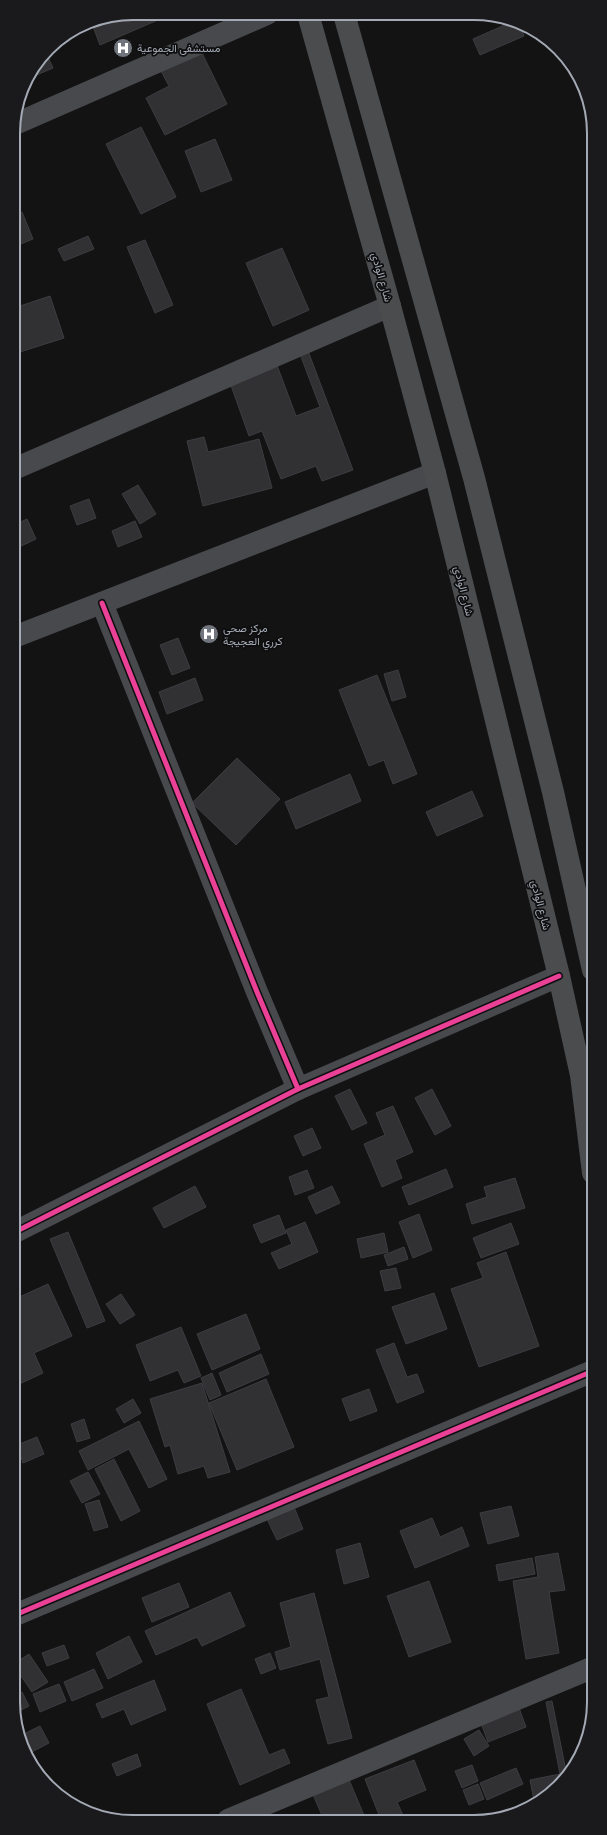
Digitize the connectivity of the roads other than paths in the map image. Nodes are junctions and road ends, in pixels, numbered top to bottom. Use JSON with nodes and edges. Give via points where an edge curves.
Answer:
{"nodes":[{"id":1,"x":253,"y":20,"type":"edge"},
{"id":2,"x":310,"y":20,"type":"edge"},
{"id":3,"x":346,"y":20,"type":"edge"},
{"id":4,"x":21,"y":122,"type":"edge"},
{"id":5,"x":390,"y":306,"type":"junction"},
{"id":6,"x":20,"y":466,"type":"edge"},
{"id":7,"x":435,"y":473,"type":"junction"},
{"id":8,"x":102,"y":603,"type":"junction"},
{"id":9,"x":20,"y":635,"type":"edge"},
{"id":10,"x":587,"y":943,"type":"edge"},
{"id":11,"x":559,"y":976,"type":"junction"},
{"id":12,"x":298,"y":1089,"type":"junction"},
{"id":13,"x":587,"y":1124,"type":"edge"},
{"id":14,"x":20,"y":1229,"type":"edge"},
{"id":15,"x":587,"y":1374,"type":"edge"},
{"id":16,"x":20,"y":1613,"type":"edge"},
{"id":17,"x":587,"y":1670,"type":"edge"},
{"id":18,"x":240,"y":1815,"type":"edge"}],
"edges":[{"from":1,"to":4,"type":"street"},
{"from":2,"to":5,"type":"main road","name":"شارع الوادي"},
{"from":3,"to":10,"type":"main road","via":[[474,478],[553,792]]},
{"from":5,"to":6,"type":"street"},
{"from":5,"to":7,"type":"main road","name":"شارع الوادي"},
{"from":7,"to":8,"type":"street"},
{"from":7,"to":11,"type":"main road","name":"شارع الوادي"},
{"from":8,"to":9,"type":"street"},
{"from":8,"to":12,"type":"street"},
{"from":11,"to":12,"type":"street"},
{"from":11,"to":13,"type":"main road","name":"شارع الوادي","via":[[581,1075]]},
{"from":12,"to":14,"type":"street"},
{"from":15,"to":16,"type":"street"},
{"from":17,"to":18,"type":"street"}]}
